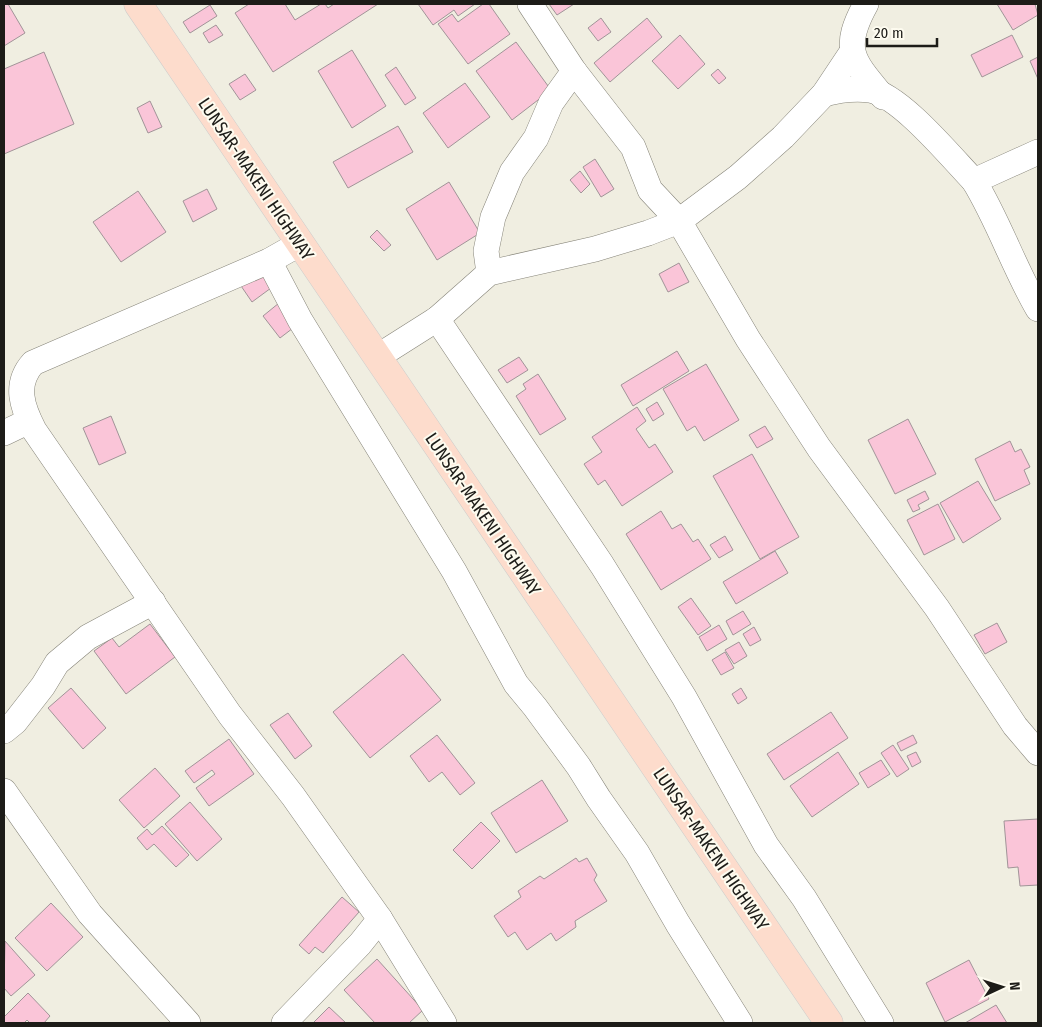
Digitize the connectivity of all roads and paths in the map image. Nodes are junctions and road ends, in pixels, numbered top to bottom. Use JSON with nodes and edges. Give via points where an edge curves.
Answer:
{"nodes":[{"id":1,"x":138,"y":4,"type":"edge"},
{"id":2,"x":530,"y":4,"type":"edge"},
{"id":3,"x":866,"y":4,"type":"edge"},
{"id":4,"x":850,"y":15,"type":"edge"},
{"id":5,"x":852,"y":52,"type":"junction"},
{"id":6,"x":574,"y":71,"type":"junction"},
{"id":7,"x":824,"y":94,"type":"junction"},
{"id":8,"x":883,"y":97,"type":"junction"},
{"id":9,"x":1038,"y":152,"type":"edge"},
{"id":10,"x":974,"y":181,"type":"junction"},
{"id":11,"x":679,"y":221,"type":"junction"},
{"id":12,"x":300,"y":244,"type":"junction"},
{"id":13,"x":269,"y":261,"type":"junction"},
{"id":14,"x":489,"y":273,"type":"junction"},
{"id":15,"x":1038,"y":309,"type":"edge"},
{"id":16,"x":437,"y":319,"type":"junction"},
{"id":17,"x":377,"y":357,"type":"junction"},
{"id":18,"x":29,"y":421,"type":"junction"},
{"id":19,"x":4,"y":432,"type":"edge"},
{"id":20,"x":153,"y":602,"type":"junction"},
{"id":21,"x":4,"y":732,"type":"edge"},
{"id":22,"x":1038,"y":754,"type":"edge"},
{"id":23,"x":4,"y":791,"type":"edge"},
{"id":24,"x":380,"y":919,"type":"junction"},
{"id":25,"x":188,"y":1023,"type":"edge"},
{"id":26,"x":284,"y":1023,"type":"edge"},
{"id":27,"x":444,"y":1023,"type":"edge"},
{"id":28,"x":740,"y":1023,"type":"edge"},
{"id":29,"x":829,"y":1023,"type":"edge"},
{"id":30,"x":882,"y":1023,"type":"edge"}],
"edges":[{"from":1,"to":12,"type":"main road","name":"LUNSAR-MAKENI HIGHWAY"},
{"from":2,"to":6,"type":"street"},
{"from":3,"to":4,"type":"street"},
{"from":4,"to":5,"type":"street"},
{"from":5,"to":7,"type":"street"},
{"from":5,"to":8,"type":"street"},
{"from":6,"to":11,"type":"street","via":[[633,147],[650,190]]},
{"from":6,"to":14,"type":"street","via":[[551,103],[536,138],[512,172],[493,217],[486,251]]},
{"from":7,"to":8,"type":"street","via":[[845,89],[871,91]]},
{"from":7,"to":11,"type":"street","via":[[751,166]]},
{"from":8,"to":10,"type":"street","via":[[898,104]]},
{"from":9,"to":10,"type":"street"},
{"from":10,"to":15,"type":"street"},
{"from":11,"to":14,"type":"street","via":[[595,249]]},
{"from":11,"to":22,"type":"street","via":[[748,339],[819,448],[937,608],[1015,726]]},
{"from":12,"to":13,"type":"street"},
{"from":12,"to":17,"type":"main road","name":"LUNSAR-MAKENI HIGHWAY"},
{"from":13,"to":18,"type":"street","via":[[33,363],[24,373],[21,384]]},
{"from":13,"to":28,"type":"street","via":[[300,320],[454,571],[516,684],[536,706],[637,852]]},
{"from":14,"to":16,"type":"street"},
{"from":16,"to":17,"type":"street"},
{"from":16,"to":30,"type":"street","via":[[602,565],[684,696],[766,845],[804,898]]},
{"from":17,"to":29,"type":"main road","name":"LUNSAR-MAKENI HIGHWAY"},
{"from":18,"to":19,"type":"street"},
{"from":18,"to":20,"type":"street"},
{"from":20,"to":21,"type":"street","via":[[88,638],[56,663],[43,686]]},
{"from":20,"to":24,"type":"street","via":[[230,715],[293,796]]},
{"from":23,"to":25,"type":"street","via":[[90,914]]},
{"from":24,"to":26,"type":"street"},
{"from":24,"to":27,"type":"street"}]}
